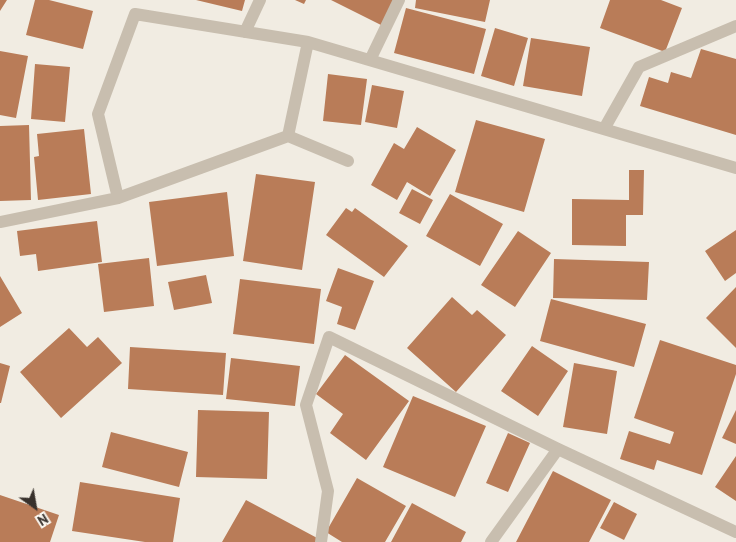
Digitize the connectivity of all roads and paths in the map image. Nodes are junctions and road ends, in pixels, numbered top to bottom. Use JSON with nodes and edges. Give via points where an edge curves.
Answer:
{"nodes":[{"id":1,"x":260,"y":0,"type":"edge"},
{"id":2,"x":399,"y":0,"type":"edge"},
{"id":3,"x":736,"y":26,"type":"edge"},
{"id":4,"x":245,"y":32,"type":"junction"},
{"id":5,"x":308,"y":42,"type":"junction"},
{"id":6,"x":370,"y":60,"type":"junction"},
{"id":7,"x":604,"y":129,"type":"junction"},
{"id":8,"x":288,"y":136,"type":"junction"},
{"id":9,"x":348,"y":161,"type":"dead end"},
{"id":10,"x":736,"y":168,"type":"edge"},
{"id":11,"x":118,"y":198,"type":"junction"},
{"id":12,"x":0,"y":222,"type":"edge"},
{"id":13,"x":558,"y":449,"type":"junction"},
{"id":14,"x":736,"y":532,"type":"edge"},
{"id":15,"x":321,"y":542,"type":"edge"},
{"id":16,"x":491,"y":542,"type":"edge"},
{"id":17,"x":728,"y":542,"type":"edge"}],
"edges":[{"from":1,"to":4,"type":"street"},
{"from":2,"to":6,"type":"street"},
{"from":3,"to":7,"type":"street","via":[[639,67]]},
{"from":4,"to":5,"type":"street"},
{"from":4,"to":11,"type":"street","via":[[135,14],[98,114]]},
{"from":5,"to":6,"type":"street"},
{"from":5,"to":8,"type":"street"},
{"from":6,"to":7,"type":"street"},
{"from":7,"to":10,"type":"street"},
{"from":8,"to":9,"type":"street"},
{"from":8,"to":11,"type":"street"},
{"from":11,"to":12,"type":"street"},
{"from":13,"to":14,"type":"street"},
{"from":13,"to":15,"type":"street","via":[[329,337],[306,405],[328,491]]},
{"from":13,"to":16,"type":"street"},
{"from":14,"to":17,"type":"street"}]}
